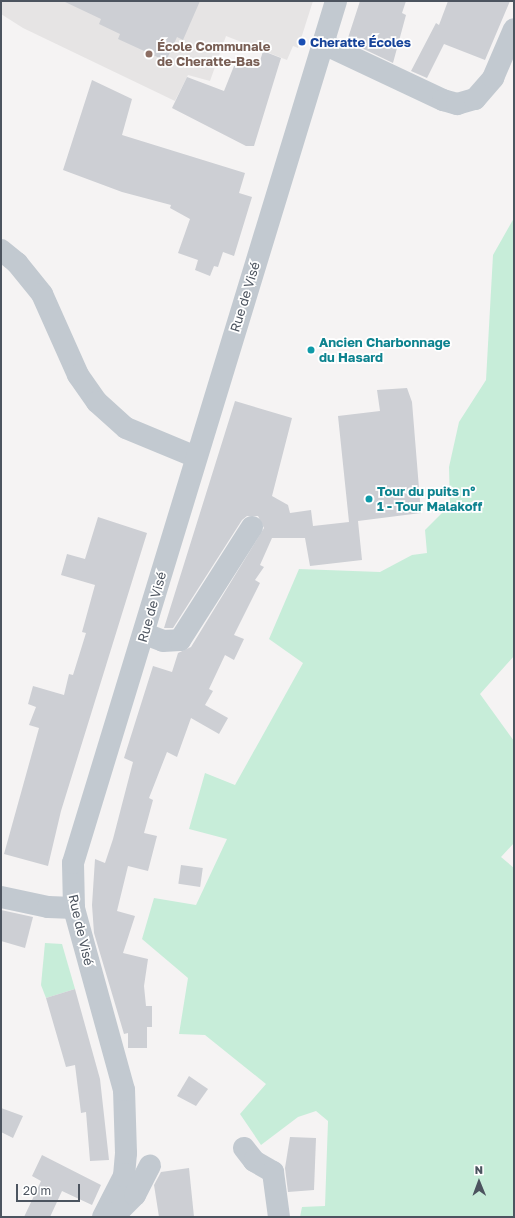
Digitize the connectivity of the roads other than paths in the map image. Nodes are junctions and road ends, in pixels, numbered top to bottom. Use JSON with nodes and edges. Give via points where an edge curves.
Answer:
{"nodes":[{"id":1,"x":336,"y":1,"type":"edge"},
{"id":2,"x":514,"y":29,"type":"edge"},
{"id":3,"x":324,"y":44,"type":"junction"},
{"id":4,"x":1,"y":250,"type":"edge"},
{"id":5,"x":196,"y":457,"type":"junction"},
{"id":6,"x":252,"y":527,"type":"dead end"},
{"id":7,"x":144,"y":634,"type":"junction"},
{"id":8,"x":1,"y":897,"type":"edge"},
{"id":9,"x":74,"y":908,"type":"junction"},
{"id":10,"x":244,"y":1148,"type":"dead end"},
{"id":11,"x":150,"y":1166,"type":"dead end"},
{"id":12,"x":103,"y":1217,"type":"edge"},
{"id":13,"x":113,"y":1217,"type":"edge"},
{"id":14,"x":279,"y":1217,"type":"edge"}],
"edges":[{"from":1,"to":3,"type":"street","name":"Rue de Visé"},
{"from":2,"to":3,"type":"street","via":[[493,78],[475,99],[457,104],[443,100]]},
{"from":3,"to":5,"type":"street","name":"Rue de Visé"},
{"from":4,"to":5,"type":"street","via":[[17,262],[42,294],[78,375],[97,402],[126,428]]},
{"from":5,"to":7,"type":"street","name":"Rue de Visé"},
{"from":6,"to":7,"type":"street","via":[[180,640],[163,641]]},
{"from":7,"to":9,"type":"street","name":"Rue de Visé","via":[[73,863]]},
{"from":8,"to":9,"type":"street","via":[[48,907]]},
{"from":9,"to":12,"type":"street","name":"Rue de Visé","via":[[124,1090],[124,1176]]},
{"from":10,"to":14,"type":"street","via":[[254,1161],[273,1172]]},
{"from":11,"to":13,"type":"street","via":[[135,1195]]}]}
